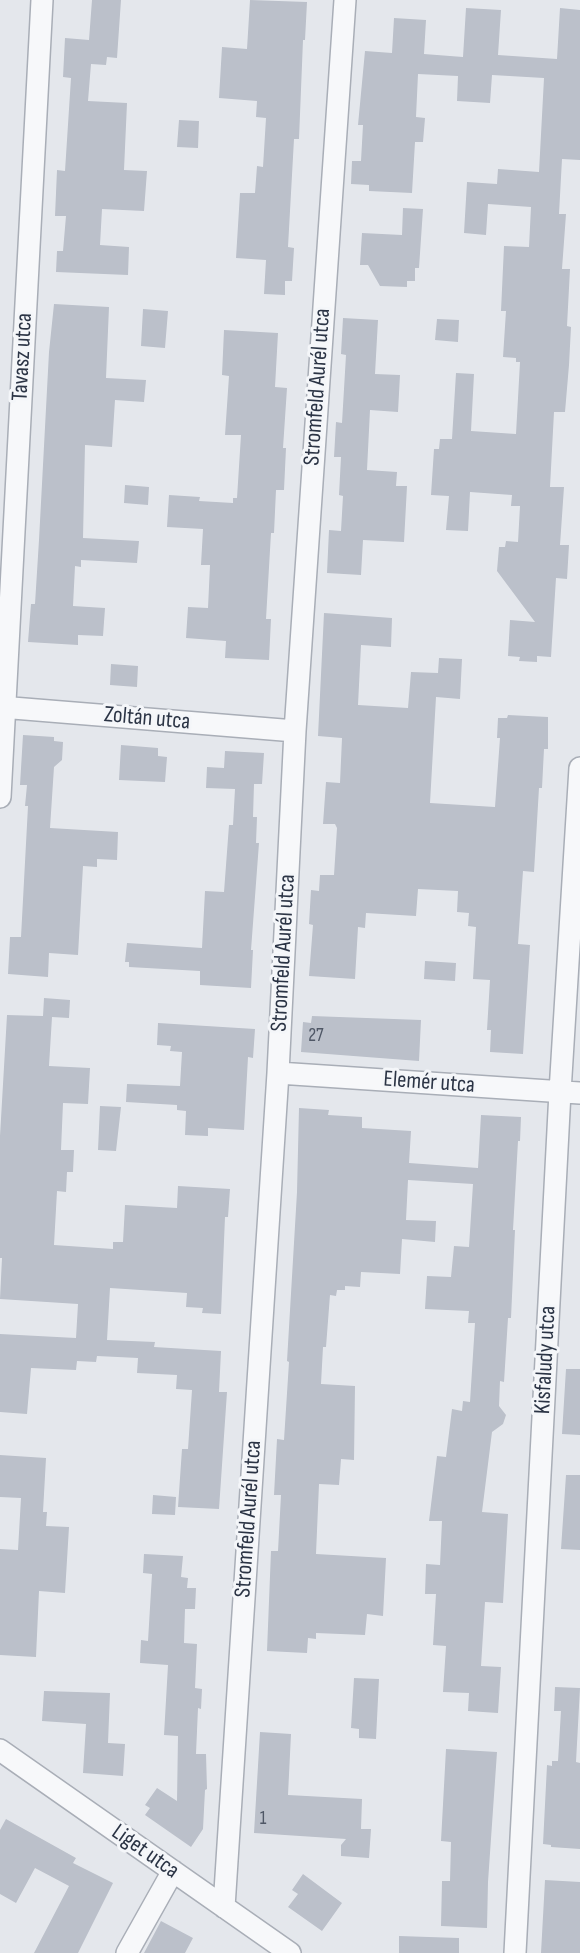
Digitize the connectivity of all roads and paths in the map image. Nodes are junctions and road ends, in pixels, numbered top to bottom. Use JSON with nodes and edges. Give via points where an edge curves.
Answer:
{"nodes":[{"id":1,"x":43,"y":0,"type":"edge"},
{"id":2,"x":345,"y":0,"type":"edge"},
{"id":3,"x":2,"y":707,"type":"edge"},
{"id":4,"x":295,"y":731,"type":"junction"},
{"id":5,"x":580,"y":768,"type":"edge"},
{"id":6,"x":0,"y":797,"type":"edge"},
{"id":7,"x":278,"y":1073,"type":"junction"},
{"id":8,"x":570,"y":1092,"type":"edge"},
{"id":9,"x":0,"y":1750,"type":"edge"},
{"id":10,"x":173,"y":1871,"type":"junction"},
{"id":11,"x":224,"y":1907,"type":"junction"},
{"id":12,"x":127,"y":1953,"type":"edge"},
{"id":13,"x":290,"y":1953,"type":"edge"},
{"id":14,"x":515,"y":1953,"type":"edge"}],
"edges":[{"from":1,"to":3,"type":"street","name":"Tavasz utca"},
{"from":2,"to":4,"type":"street","name":"Stromfeld Aurél utca"},
{"from":3,"to":4,"type":"street","name":"Zoltán utca"},
{"from":3,"to":6,"type":"street","name":"Tavasz utca"},
{"from":4,"to":7,"type":"street","name":"Stromfeld Aurél utca"},
{"from":5,"to":8,"type":"street","name":"Kisfaludy utca"},
{"from":7,"to":8,"type":"street","name":"Elemér utca"},
{"from":7,"to":11,"type":"street","name":"Stromfeld Aurél utca"},
{"from":8,"to":14,"type":"street","name":"Kisfaludy utca"},
{"from":9,"to":10,"type":"street","name":"Liget utca"},
{"from":10,"to":11,"type":"street","name":"Liget utca"},
{"from":10,"to":12,"type":"street"},
{"from":11,"to":13,"type":"street","name":"Liget utca"}]}
